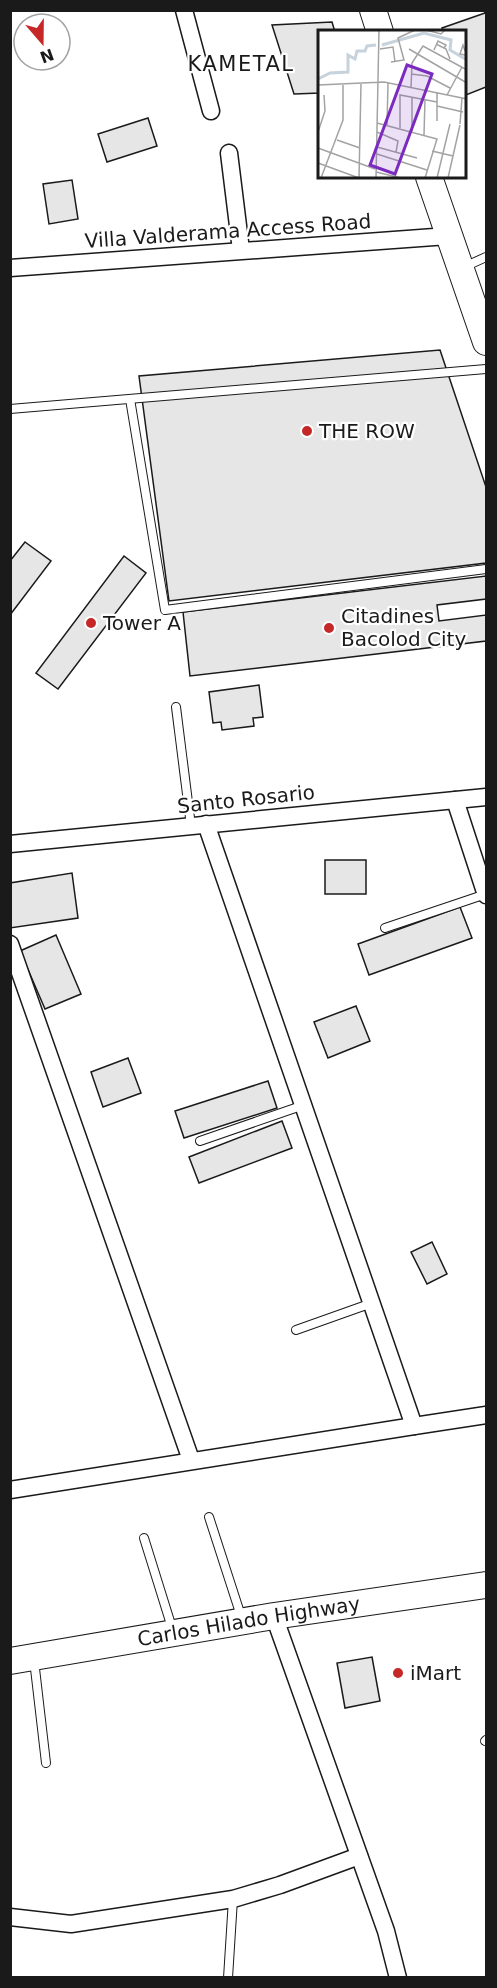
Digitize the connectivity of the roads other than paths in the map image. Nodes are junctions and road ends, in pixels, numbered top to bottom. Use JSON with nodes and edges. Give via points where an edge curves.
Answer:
{"nodes":[{"id":1,"x":184,"y":10,"type":"edge"},
{"id":2,"x":373,"y":10,"type":"edge"},
{"id":3,"x":379,"y":30,"type":"edge"},
{"id":4,"x":211,"y":111,"type":"dead end"},
{"id":5,"x":229,"y":153,"type":"dead end"},
{"id":6,"x":429,"y":178,"type":"edge"},
{"id":7,"x":448,"y":236,"type":"junction"},
{"id":8,"x":241,"y":250,"type":"junction"},
{"id":9,"x":486,"y":257,"type":"edge"},
{"id":10,"x":10,"y":268,"type":"edge"},
{"id":11,"x":461,"y":268,"type":"junction"},
{"id":12,"x":486,"y":342,"type":"edge"},
{"id":13,"x":486,"y":369,"type":"edge"},
{"id":14,"x":130,"y":399,"type":"junction"},
{"id":15,"x":10,"y":410,"type":"edge"},
{"id":16,"x":486,"y":569,"type":"edge"},
{"id":17,"x":176,"y":707,"type":"dead end"},
{"id":18,"x":486,"y":797,"type":"edge"},
{"id":19,"x":455,"y":800,"type":"junction"},
{"id":20,"x":198,"y":825,"type":"junction"},
{"id":21,"x":10,"y":844,"type":"edge"},
{"id":22,"x":486,"y":894,"type":"edge"},
{"id":23,"x":385,"y":928,"type":"dead end"},
{"id":24,"x":10,"y":944,"type":"edge"},
{"id":25,"x":304,"y":1105,"type":"junction"},
{"id":26,"x":201,"y":1141,"type":"dead end"},
{"id":27,"x":372,"y":1303,"type":"junction"},
{"id":28,"x":296,"y":1330,"type":"dead end"},
{"id":29,"x":486,"y":1415,"type":"edge"},
{"id":30,"x":414,"y":1426,"type":"junction"},
{"id":31,"x":191,"y":1460,"type":"junction"},
{"id":32,"x":10,"y":1490,"type":"edge"},
{"id":33,"x":209,"y":1517,"type":"dead end"},
{"id":34,"x":144,"y":1538,"type":"dead end"},
{"id":35,"x":486,"y":1586,"type":"edge"},
{"id":36,"x":274,"y":1616,"type":"junction"},
{"id":37,"x":243,"y":1622,"type":"junction"},
{"id":38,"x":174,"y":1634,"type":"junction"},
{"id":39,"x":22,"y":1659,"type":"edge"},
{"id":40,"x":46,"y":1763,"type":"dead end"},
{"id":41,"x":359,"y":1856,"type":"junction"},
{"id":42,"x":233,"y":1899,"type":"junction"},
{"id":43,"x":10,"y":1917,"type":"edge"},
{"id":44,"x":228,"y":1977,"type":"edge"},
{"id":45,"x":398,"y":1977,"type":"edge"}],
"edges":[{"from":1,"to":4,"type":"street"},
{"from":2,"to":3,"type":"main road"},
{"from":5,"to":8,"type":"street"},
{"from":6,"to":7,"type":"main road"},
{"from":7,"to":8,"type":"street","name":"Villa Valderama Access Road"},
{"from":7,"to":11,"type":"main road"},
{"from":8,"to":10,"type":"street","name":"Villa Valderama Access Road"},
{"from":9,"to":11,"type":"lane"},
{"from":11,"to":12,"type":"main road"},
{"from":13,"to":14,"type":"lane"},
{"from":14,"to":15,"type":"lane"},
{"from":14,"to":16,"type":"lane","via":[[165,610]]},
{"from":17,"to":20,"type":"lane"},
{"from":18,"to":19,"type":"street","name":"Santo Rosario"},
{"from":19,"to":20,"type":"street","name":"Santo Rosario"},
{"from":19,"to":22,"type":"street"},
{"from":20,"to":21,"type":"street","name":"Santo Rosario"},
{"from":20,"to":25,"type":"street"},
{"from":22,"to":23,"type":"lane"},
{"from":24,"to":31,"type":"street"},
{"from":25,"to":26,"type":"lane"},
{"from":25,"to":27,"type":"street"},
{"from":27,"to":28,"type":"lane"},
{"from":27,"to":30,"type":"street"},
{"from":29,"to":30,"type":"street"},
{"from":30,"to":31,"type":"street"},
{"from":31,"to":32,"type":"street"},
{"from":33,"to":37,"type":"lane"},
{"from":34,"to":38,"type":"lane"},
{"from":35,"to":36,"type":"main road","name":"Carlos Hilado Highway"},
{"from":36,"to":37,"type":"main road","name":"Carlos Hilado Highway"},
{"from":36,"to":41,"type":"street"},
{"from":37,"to":38,"type":"main road","name":"Carlos Hilado Highway"},
{"from":38,"to":39,"type":"main road","name":"Carlos Hilado Highway"},
{"from":39,"to":40,"type":"lane"},
{"from":41,"to":42,"type":"street"},
{"from":41,"to":45,"type":"street"},
{"from":42,"to":43,"type":"street","via":[[71,1924]]},
{"from":42,"to":44,"type":"lane"}]}
